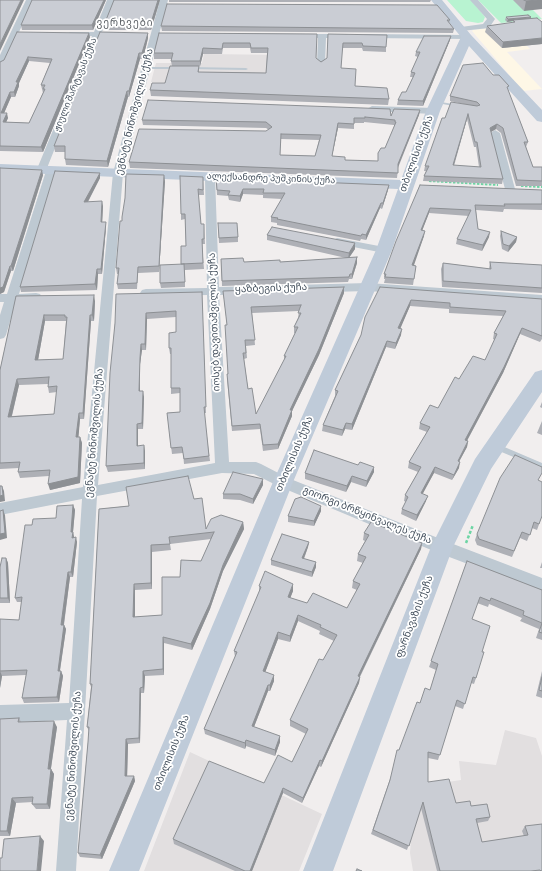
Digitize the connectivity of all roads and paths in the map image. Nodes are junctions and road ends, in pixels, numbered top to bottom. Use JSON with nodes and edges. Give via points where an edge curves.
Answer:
{"nodes":[{"id":1,"x":30,"y":0,"type":"edge"},
{"id":2,"x":111,"y":0,"type":"edge"},
{"id":3,"x":474,"y":0,"type":"edge"},
{"id":4,"x":166,"y":3,"type":"edge"},
{"id":5,"x":437,"y":4,"type":"edge"},
{"id":6,"x":464,"y":33,"type":"junction"},
{"id":7,"x":60,"y":34,"type":"edge"},
{"id":8,"x":97,"y":34,"type":"junction"},
{"id":9,"x":126,"y":34,"type":"edge"},
{"id":10,"x":290,"y":36,"type":"edge"},
{"id":11,"x":322,"y":36,"type":"junction"},
{"id":12,"x":459,"y":55,"type":"junction"},
{"id":13,"x":485,"y":55,"type":"junction"},
{"id":14,"x":322,"y":63,"type":"edge"},
{"id":15,"x":0,"y":64,"type":"edge"},
{"id":16,"x":146,"y":68,"type":"junction"},
{"id":17,"x":246,"y":68,"type":"dead end"},
{"id":18,"x":463,"y":106,"type":"edge"},
{"id":19,"x":435,"y":107,"type":"junction"},
{"id":20,"x":363,"y":108,"type":"edge"},
{"id":21,"x":542,"y":118,"type":"edge"},
{"id":22,"x":495,"y":133,"type":"edge"},
{"id":23,"x":0,"y":168,"type":"edge"},
{"id":24,"x":47,"y":170,"type":"junction"},
{"id":25,"x":118,"y":173,"type":"junction"},
{"id":26,"x":210,"y":177,"type":"junction"},
{"id":27,"x":416,"y":184,"type":"junction"},
{"id":28,"x":542,"y":187,"type":"edge"},
{"id":29,"x":507,"y":188,"type":"junction"},
{"id":30,"x":523,"y":190,"type":"edge"},
{"id":31,"x":324,"y":238,"type":"edge"},
{"id":32,"x":384,"y":250,"type":"junction"},
{"id":33,"x":368,"y":286,"type":"junction"},
{"id":34,"x":213,"y":291,"type":"junction"},
{"id":35,"x":138,"y":294,"type":"edge"},
{"id":36,"x":48,"y":297,"type":"edge"},
{"id":37,"x":5,"y":298,"type":"edge"},
{"id":38,"x":542,"y":299,"type":"edge"},
{"id":39,"x":0,"y":335,"type":"edge"},
{"id":40,"x":542,"y":377,"type":"edge"},
{"id":41,"x":495,"y":446,"type":"junction"},
{"id":42,"x":542,"y":466,"type":"edge"},
{"id":43,"x":222,"y":467,"type":"junction"},
{"id":44,"x":283,"y":482,"type":"junction"},
{"id":45,"x":90,"y":492,"type":"junction"},
{"id":46,"x":0,"y":509,"type":"edge"},
{"id":47,"x":473,"y":524,"type":"dead end"},
{"id":48,"x":442,"y":547,"type":"junction"},
{"id":49,"x":472,"y":547,"type":"dead end"},
{"id":50,"x":542,"y":585,"type":"edge"},
{"id":51,"x":77,"y":711,"type":"junction"},
{"id":52,"x":0,"y":714,"type":"edge"},
{"id":53,"x":66,"y":871,"type":"edge"},
{"id":54,"x":124,"y":871,"type":"edge"},
{"id":55,"x":318,"y":871,"type":"edge"}],
"edges":[{"from":1,"to":15,"type":"street","via":[[19,33]]},
{"from":2,"to":8,"type":"street","name":"ჟიული შარტავას ქუჩა"},
{"from":3,"to":6,"type":"street","via":[[490,19],[490,26]]},
{"from":4,"to":16,"type":"street","name":"ეგნატე ნინოშვილის ქუჩა"},
{"from":5,"to":6,"type":"main road"},
{"from":6,"to":11,"type":"street"},
{"from":6,"to":12,"type":"main road","name":"თბილისის ქუჩა"},
{"from":6,"to":13,"type":"main road"},
{"from":7,"to":8,"type":"street"},
{"from":8,"to":9,"type":"street"},
{"from":8,"to":24,"type":"street","name":"ჟიული შარტავას ქუჩა"},
{"from":10,"to":11,"type":"street"},
{"from":11,"to":14,"type":"street"},
{"from":12,"to":13,"type":"main road"},
{"from":12,"to":19,"type":"main road","name":"თბილისის ქუჩა"},
{"from":13,"to":21,"type":"main road"},
{"from":16,"to":17,"type":"lane"},
{"from":16,"to":25,"type":"street","name":"ეგნატე ნინოშვილის ქუჩა","via":[[141,100]]},
{"from":18,"to":19,"type":"lane"},
{"from":19,"to":20,"type":"street"},
{"from":19,"to":27,"type":"main road","name":"თბილისის ქუჩა"},
{"from":22,"to":29,"type":"street"},
{"from":23,"to":24,"type":"main road","name":"ალექსანდრე პუშკინის ქუჩა"},
{"from":24,"to":25,"type":"main road","name":"ალექსანდრე პუშკინის ქუჩა"},
{"from":24,"to":37,"type":"street","name":"ჟიული შარტავას ქუჩა"},
{"from":25,"to":26,"type":"main road","name":"ალექსანდრე პუშკინის ქუჩა"},
{"from":25,"to":45,"type":"street","name":"ეგნატე ნინოშვილის ქუჩა"},
{"from":26,"to":27,"type":"main road","name":"ალექსანდრე პუშკინის ქუჩა"},
{"from":26,"to":34,"type":"street","name":"იოსებ დავითაშვილის ქუჩა"},
{"from":27,"to":29,"type":"path"},
{"from":27,"to":32,"type":"main road","name":"თბილისის ქუჩა"},
{"from":28,"to":29,"type":"path"},
{"from":29,"to":30,"type":"street"},
{"from":31,"to":32,"type":"street"},
{"from":32,"to":33,"type":"main road","name":"თბილისის ქუჩა"},
{"from":33,"to":34,"type":"street","name":"ყაზბეგის ქუჩა"},
{"from":33,"to":38,"type":"street","name":"ყაზბეგის ქუჩა"},
{"from":33,"to":44,"type":"main road","name":"თბილისის ქუჩა"},
{"from":34,"to":35,"type":"street","name":"ყაზბეგის ქუჩა"},
{"from":34,"to":43,"type":"street","name":"იოსებ დავითაშვილის ქუჩა"},
{"from":36,"to":37,"type":"street"},
{"from":37,"to":39,"type":"street","name":"ჟიული შარტავას ქუჩა"},
{"from":40,"to":41,"type":"main road","name":"ფარნავაზის ქუჩა"},
{"from":41,"to":42,"type":"lane"},
{"from":41,"to":48,"type":"main road","name":"ფარნავაზის ქუჩა","via":[[482,465]]},
{"from":43,"to":44,"type":"street","name":"გიორგი ბრწყინვალეს ქუჩა","via":[[256,468]]},
{"from":43,"to":45,"type":"street","name":"გიორგი ბრწყინვალეს ქუჩა"},
{"from":44,"to":48,"type":"street","name":"გიორგი ბრწყინვალეს ქუჩა"},
{"from":44,"to":54,"type":"main road","name":"თბილისის ქუჩა"},
{"from":45,"to":46,"type":"street","name":"გიორგი ბრწყინვალეს ქუჩა"},
{"from":45,"to":51,"type":"street","name":"ეგნატე ნინოშვილის ქუჩა"},
{"from":47,"to":49,"type":"path","via":[[465,544]]},
{"from":48,"to":50,"type":"street","name":"გიორგი ბრწყინვალეს ქუჩა"},
{"from":48,"to":55,"type":"main road","name":"ფარნავაზის ქუჩა"},
{"from":51,"to":52,"type":"street"},
{"from":51,"to":53,"type":"street","name":"ეგნატე ნინოშვილის ქუჩა"}]}
